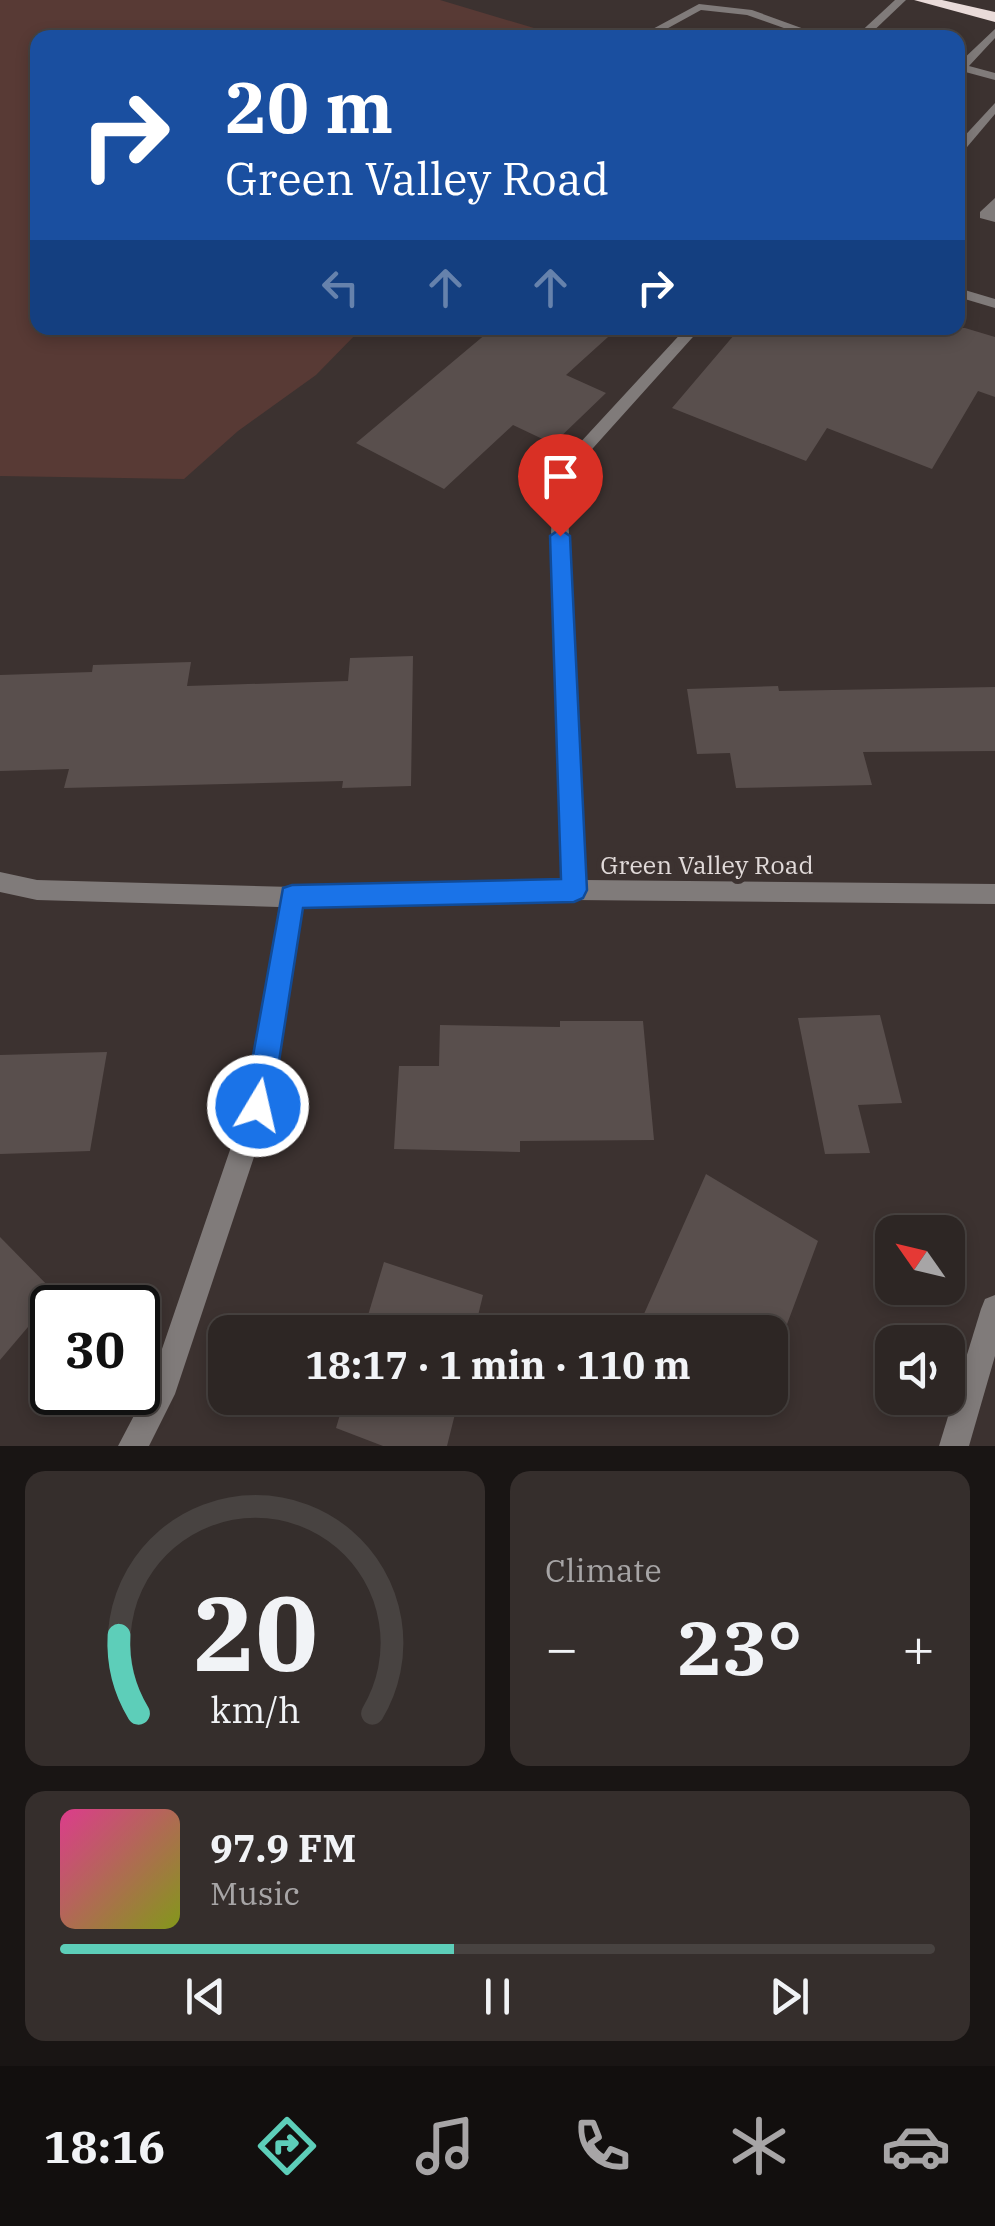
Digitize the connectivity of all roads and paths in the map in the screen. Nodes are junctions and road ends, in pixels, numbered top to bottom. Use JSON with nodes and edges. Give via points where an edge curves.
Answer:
{"nodes":[{"id":1,"x":901,"y":0,"type":"edge"},
{"id":2,"x":922,"y":0,"type":"edge"},
{"id":3,"x":995,"y":18,"type":"edge"},
{"id":4,"x":656,"y":30,"type":"edge"},
{"id":5,"x":801,"y":30,"type":"edge"},
{"id":6,"x":868,"y":30,"type":"edge"},
{"id":7,"x":995,"y":32,"type":"edge"},
{"id":8,"x":965,"y":61,"type":"edge"},
{"id":9,"x":965,"y":68,"type":"edge"},
{"id":10,"x":995,"y":77,"type":"edge"},
{"id":11,"x":995,"y":107,"type":"edge"},
{"id":12,"x":965,"y":142,"type":"edge"},
{"id":13,"x":995,"y":202,"type":"edge"},
{"id":14,"x":995,"y":218,"type":"edge"},
{"id":15,"x":965,"y":294,"type":"edge"},
{"id":16,"x":995,"y":304,"type":"edge"},
{"id":17,"x":688,"y":335,"type":"edge"},
{"id":18,"x":0,"y":882,"type":"edge"},
{"id":19,"x":574,"y":890,"type":"junction"},
{"id":20,"x":995,"y":894,"type":"edge"},
{"id":21,"x":292,"y":897,"type":"junction"},
{"id":22,"x":995,"y":1309,"type":"edge"},
{"id":23,"x":134,"y":1446,"type":"edge"},
{"id":24,"x":954,"y":1446,"type":"edge"}],
"edges":[{"from":1,"to":6,"type":"street"},
{"from":2,"to":3,"type":"highway"},
{"from":4,"to":5,"type":"street","via":[[699,7],[748,12]]},
{"from":7,"to":8,"type":"street"},
{"from":9,"to":10,"type":"street"},
{"from":11,"to":12,"type":"street"},
{"from":13,"to":14,"type":"street","via":[[985,215]]},
{"from":15,"to":16,"type":"street"},
{"from":17,"to":19,"type":"street","via":[[559,476]]},
{"from":18,"to":21,"type":"street","name":"Green Valley Road","via":[[37,890]]},
{"from":19,"to":20,"type":"street","name":"Green Valley Road"},
{"from":19,"to":21,"type":"street","name":"Green Valley Road"},
{"from":21,"to":23,"type":"street","via":[[258,1106],[160,1394]]},
{"from":22,"to":24,"type":"street"}]}
